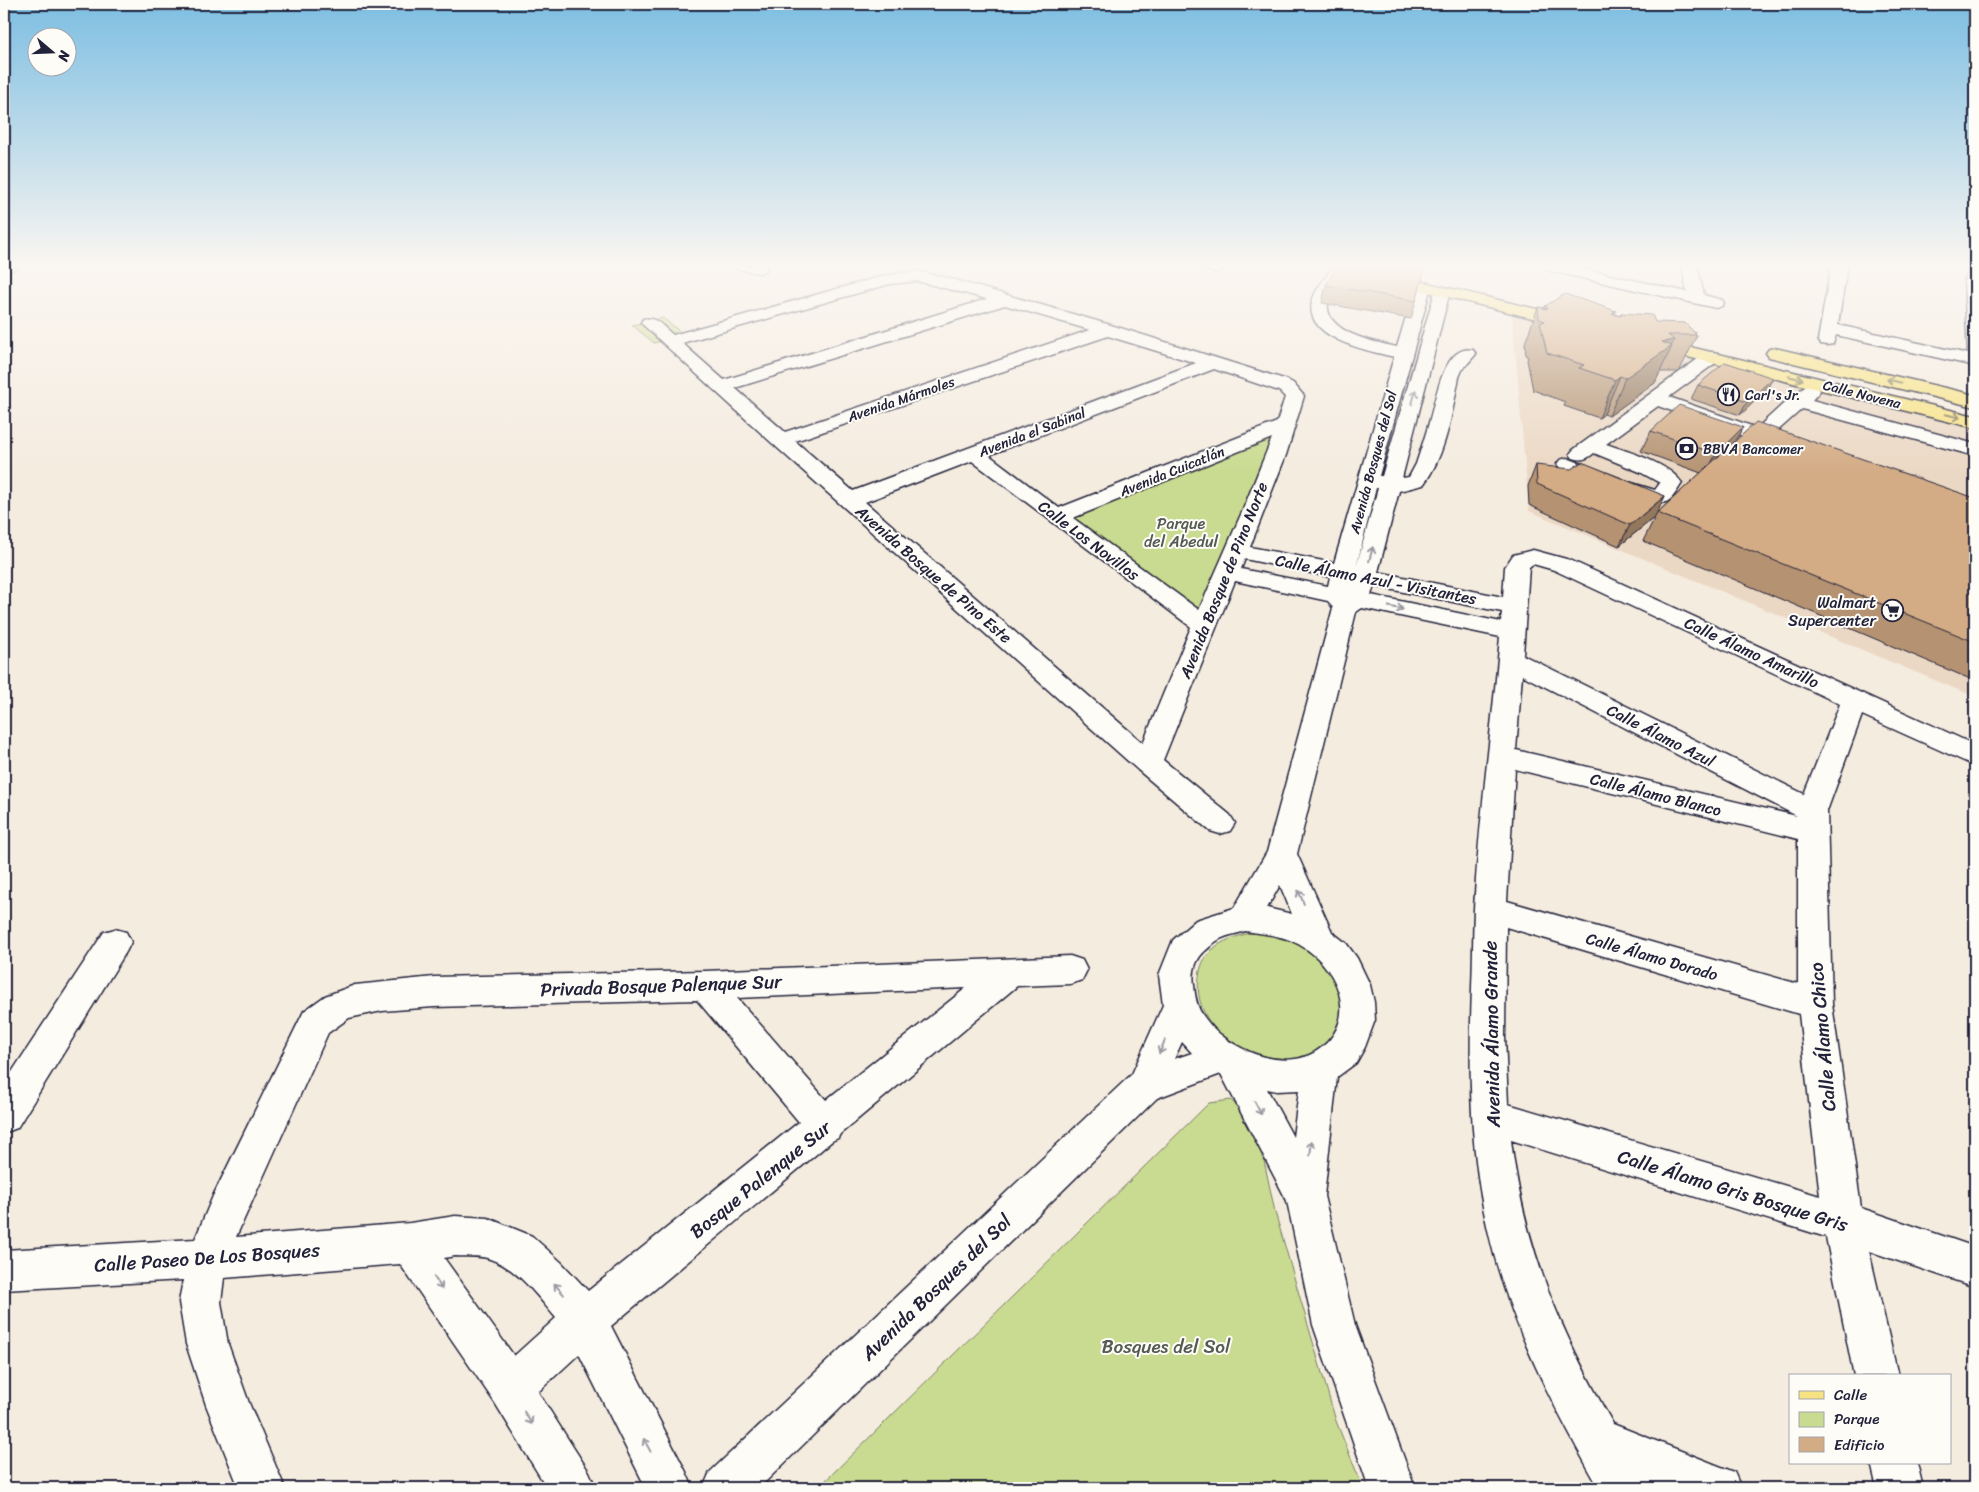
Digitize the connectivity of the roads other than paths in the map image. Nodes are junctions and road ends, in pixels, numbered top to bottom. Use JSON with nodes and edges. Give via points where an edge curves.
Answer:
{"nodes":[{"id":1,"x":663,"y":336,"type":"edge"},
{"id":2,"x":688,"y":336,"type":"edge"},
{"id":3,"x":887,"y":336,"type":"edge"},
{"id":4,"x":1091,"y":336,"type":"edge"},
{"id":5,"x":1126,"y":336,"type":"edge"},
{"id":6,"x":1343,"y":336,"type":"edge"},
{"id":7,"x":1411,"y":336,"type":"edge"},
{"id":8,"x":1422,"y":336,"type":"edge"},
{"id":9,"x":1837,"y":336,"type":"edge"},
{"id":10,"x":1974,"y":336,"type":"edge"},
{"id":11,"x":1636,"y":339,"type":"edge"},
{"id":12,"x":669,"y":341,"type":"junction"},
{"id":13,"x":1761,"y":350,"type":"dead end"},
{"id":14,"x":1975,"y":352,"type":"edge"},
{"id":15,"x":1403,"y":354,"type":"junction"},
{"id":16,"x":1468,"y":354,"type":"dead end"},
{"id":17,"x":1712,"y":357,"type":"junction"},
{"id":18,"x":1975,"y":361,"type":"edge"},
{"id":19,"x":1214,"y":363,"type":"junction"},
{"id":20,"x":1820,"y":384,"type":"junction"},
{"id":21,"x":720,"y":387,"type":"junction"},
{"id":22,"x":1656,"y":399,"type":"junction"},
{"id":23,"x":1975,"y":400,"type":"edge"},
{"id":24,"x":1798,"y":402,"type":"junction"},
{"id":25,"x":1975,"y":422,"type":"edge"},
{"id":26,"x":1286,"y":425,"type":"junction"},
{"id":27,"x":1760,"y":436,"type":"junction"},
{"id":28,"x":780,"y":440,"type":"junction"},
{"id":29,"x":1593,"y":446,"type":"junction"},
{"id":30,"x":1796,"y":449,"type":"edge"},
{"id":31,"x":1975,"y":450,"type":"edge"},
{"id":32,"x":975,"y":454,"type":"junction"},
{"id":33,"x":1367,"y":480,"type":"junction"},
{"id":34,"x":1390,"y":484,"type":"junction"},
{"id":35,"x":850,"y":500,"type":"junction"},
{"id":36,"x":1057,"y":517,"type":"junction"},
{"id":37,"x":1526,"y":558,"type":"joint"},
{"id":38,"x":1233,"y":563,"type":"junction"},
{"id":39,"x":1348,"y":590,"type":"junction"},
{"id":40,"x":1204,"y":625,"type":"junction"},
{"id":41,"x":1512,"y":633,"type":"junction"},
{"id":42,"x":1854,"y":701,"type":"junction"},
{"id":43,"x":1501,"y":756,"type":"junction"},
{"id":44,"x":1975,"y":756,"type":"edge"},
{"id":45,"x":1148,"y":763,"type":"junction"},
{"id":46,"x":1812,"y":821,"type":"junction"},
{"id":47,"x":1220,"y":823,"type":"dead end"},
{"id":48,"x":1282,"y":854,"type":"junction"},
{"id":49,"x":1490,"y":909,"type":"junction"},
{"id":50,"x":1245,"y":918,"type":"junction"},
{"id":51,"x":1320,"y":941,"type":"junction"},
{"id":52,"x":115,"y":942,"type":"dead end"},
{"id":53,"x":1070,"y":970,"type":"dead end"},
{"id":54,"x":1012,"y":971,"type":"junction"},
{"id":55,"x":705,"y":985,"type":"junction"},
{"id":56,"x":1814,"y":1004,"type":"junction"},
{"id":57,"x":1179,"y":1007,"type":"junction"},
{"id":58,"x":1228,"y":1062,"type":"junction"},
{"id":59,"x":1320,"y":1069,"type":"junction"},
{"id":60,"x":1145,"y":1086,"type":"junction"},
{"id":61,"x":4,"y":1116,"type":"edge"},
{"id":62,"x":1490,"y":1116,"type":"junction"},
{"id":63,"x":825,"y":1126,"type":"junction"},
{"id":64,"x":1306,"y":1196,"type":"junction"},
{"id":65,"x":1843,"y":1222,"type":"junction"},
{"id":66,"x":410,"y":1242,"type":"junction"},
{"id":67,"x":208,"y":1259,"type":"junction"},
{"id":68,"x":1975,"y":1267,"type":"edge"},
{"id":69,"x":4,"y":1270,"type":"edge"},
{"id":70,"x":586,"y":1320,"type":"junction"},
{"id":71,"x":1876,"y":1374,"type":"edge"},
{"id":72,"x":510,"y":1388,"type":"junction"},
{"id":73,"x":1596,"y":1440,"type":"junction"},
{"id":74,"x":1894,"y":1464,"type":"edge"},
{"id":75,"x":262,"y":1488,"type":"edge"},
{"id":76,"x":573,"y":1488,"type":"edge"},
{"id":77,"x":670,"y":1488,"type":"edge"},
{"id":78,"x":726,"y":1488,"type":"edge"},
{"id":79,"x":1392,"y":1488,"type":"edge"},
{"id":80,"x":1624,"y":1488,"type":"edge"},
{"id":81,"x":1718,"y":1488,"type":"edge"},
{"id":82,"x":1900,"y":1488,"type":"edge"}],
"edges":[{"from":1,"to":12,"type":"street","name":"Avenida Bosque de Pino Este"},
{"from":2,"to":12,"type":"street"},
{"from":3,"to":21,"type":"street"},
{"from":4,"to":28,"type":"street","name":"Avenida Mármoles"},
{"from":5,"to":19,"type":"street"},
{"from":6,"to":15,"type":"street"},
{"from":7,"to":15,"type":"street","name":"Avenida Bosques del Sol"},
{"from":34,"to":8,"type":"street","name":"Avenida Bosques del Sol","one_way":true},
{"from":9,"to":18,"type":"street"},
{"from":10,"to":14,"type":"street"},
{"from":11,"to":17,"type":"main road","name":"Calle Novena"},
{"from":12,"to":21,"type":"street","name":"Avenida Bosque de Pino Este"},
{"from":23,"to":13,"type":"main road","name":"Calle Novena","one_way":true},
{"from":15,"to":33,"type":"street","name":"Avenida Bosques del Sol"},
{"from":16,"to":34,"type":"street","via":[[1450,377],[1424,471],[1417,480]]},
{"from":17,"to":20,"type":"main road","name":"Calle Novena","one_way":true},
{"from":17,"to":22,"type":"street"},
{"from":19,"to":26,"type":"street","name":"Avenida Bosque de Pino Norte","via":[[1286,387],[1294,396]]},
{"from":19,"to":32,"type":"street","name":"Avenida el Sabinal"},
{"from":20,"to":24,"type":"street"},
{"from":20,"to":25,"type":"main road","name":"Calle Novena","one_way":true},
{"from":21,"to":28,"type":"street","name":"Avenida Bosque de Pino Este"},
{"from":22,"to":27,"type":"street"},
{"from":22,"to":29,"type":"street"},
{"from":24,"to":27,"type":"street"},
{"from":24,"to":31,"type":"street"},
{"from":26,"to":36,"type":"street","name":"Avenida Cuicatlán"},
{"from":26,"to":38,"type":"street","name":"Avenida Bosque de Pino Norte"},
{"from":27,"to":30,"type":"street"},
{"from":28,"to":35,"type":"street","name":"Avenida Bosque de Pino Este"},
{"from":29,"to":29,"type":"street","via":[[1668,478],[1672,483],[1660,497],[1651,496],[1563,467]]},
{"from":32,"to":35,"type":"street","name":"Avenida el Sabinal"},
{"from":32,"to":36,"type":"street","name":"Calle Los Novillos"},
{"from":33,"to":34,"type":"street"},
{"from":33,"to":39,"type":"street","name":"Avenida Bosques del Sol"},
{"from":39,"to":34,"type":"street","name":"Avenida Bosques del Sol","one_way":true},
{"from":35,"to":45,"type":"street","name":"Avenida Bosque de Pino Este"},
{"from":36,"to":40,"type":"street","name":"Calle Los Novillos"},
{"from":37,"to":41,"type":"street","name":"Avenida Álamo Grande","via":[[1517,567]]},
{"from":37,"to":42,"type":"street","name":"Calle Álamo Amarillo","via":[[1552,561],[1578,572]]},
{"from":38,"to":39,"type":"street","name":"Calle Álamo Azul"},
{"from":38,"to":40,"type":"street","name":"Avenida Bosque de Pino Norte"},
{"from":39,"to":41,"type":"street","name":"Calle Álamo Azul"},
{"from":39,"to":48,"type":"street","name":"Avenida Bosques del Sol"},
{"from":40,"to":45,"type":"street","name":"Avenida Bosque de Pino Norte"},
{"from":41,"to":43,"type":"street","name":"Avenida Álamo Grande"},
{"from":41,"to":46,"type":"street","name":"Calle Álamo Azul"},
{"from":42,"to":44,"type":"street","name":"Calle Álamo Amarillo"},
{"from":42,"to":46,"type":"street","name":"Calle Álamo Chico"},
{"from":43,"to":46,"type":"street","name":"Calle Álamo Blanco"},
{"from":43,"to":49,"type":"street","name":"Avenida Álamo Grande"},
{"from":45,"to":47,"type":"street","name":"Avenida Bosque de Pino Este"},
{"from":46,"to":56,"type":"street","name":"Calle Álamo Chico"},
{"from":48,"to":50,"type":"street","name":"Avenida Bosques del Sol"},
{"from":51,"to":48,"type":"street","one_way":true},
{"from":49,"to":56,"type":"street","name":"Calle Álamo Dorado"},
{"from":49,"to":62,"type":"street","name":"Avenida Álamo Grande"},
{"from":50,"to":51,"type":"street","via":[[1284,923]]},
{"from":50,"to":57,"type":"street","via":[[1208,928],[1182,954],[1176,970]]},
{"from":51,"to":59,"type":"street","via":[[1334,953],[1354,984],[1359,1017],[1347,1048]]},
{"from":52,"to":61,"type":"street"},
{"from":53,"to":54,"type":"street","name":"Privada Bosque Palenque Sur"},
{"from":54,"to":55,"type":"street","name":"Privada Bosque Palenque Sur"},
{"from":54,"to":63,"type":"street","name":"Bosque Palenque Sur"},
{"from":55,"to":63,"type":"street"},
{"from":55,"to":67,"type":"street","name":"Privada Bosque Palenque Sur","via":[[434,992],[355,1000],[337,1007],[316,1022],[247,1165]]},
{"from":56,"to":65,"type":"street","name":"Calle Álamo Chico"},
{"from":57,"to":58,"type":"street","via":[[1195,1035]]},
{"from":57,"to":60,"type":"street","name":"Avenida Bosques del Sol","one_way":true},
{"from":58,"to":59,"type":"street","via":[[1274,1075],[1293,1076]]},
{"from":58,"to":60,"type":"street","name":"Avenida Bosques del Sol"},
{"from":58,"to":64,"type":"street","one_way":true},
{"from":64,"to":59,"type":"street","one_way":true},
{"from":60,"to":78,"type":"street","name":"Avenida Bosques del Sol"},
{"from":62,"to":65,"type":"street","name":"Calle Álamo Gris Bosque Gris"},
{"from":62,"to":73,"type":"street","name":"Avenida Álamo Grande","via":[[1508,1233],[1553,1355]]},
{"from":63,"to":70,"type":"street","name":"Bosque Palenque Sur"},
{"from":64,"to":79,"type":"street","via":[[1334,1325]]},
{"from":65,"to":68,"type":"street","name":"Calle Álamo Gris Bosque Gris"},
{"from":65,"to":71,"type":"street","name":"Calle Álamo Chico"},
{"from":66,"to":67,"type":"street","name":"Calle Paseo De Los Bosques"},
{"from":70,"to":66,"type":"street","name":"Calle Paseo De Los Bosques","one_way":true,"via":[[547,1276],[518,1250],[488,1238],[455,1236]]},
{"from":66,"to":72,"type":"street","one_way":true},
{"from":67,"to":69,"type":"street","name":"Calle Paseo De Los Bosques"},
{"from":67,"to":75,"type":"street","via":[[200,1302],[207,1344]]},
{"from":70,"to":72,"type":"street","name":"Bosque Palenque Sur"},
{"from":77,"to":70,"type":"street","name":"Calle Paseo De Los Bosques","one_way":true},
{"from":72,"to":76,"type":"street","one_way":true},
{"from":73,"to":80,"type":"street","name":"Avenida Álamo Grande"},
{"from":73,"to":81,"type":"street"},
{"from":74,"to":82,"type":"street"}]}
